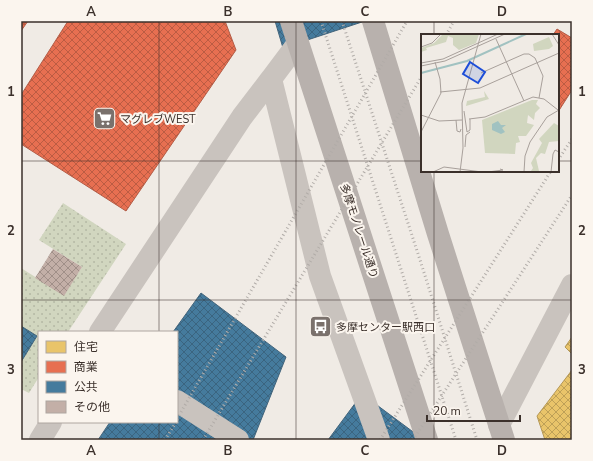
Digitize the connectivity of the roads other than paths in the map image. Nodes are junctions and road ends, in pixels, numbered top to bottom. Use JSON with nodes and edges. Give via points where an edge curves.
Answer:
{"nodes":[{"id":1,"x":291,"y":21,"type":"edge"},
{"id":2,"x":373,"y":21,"type":"edge"},
{"id":3,"x":298,"y":43,"type":"junction"},
{"id":4,"x":271,"y":79,"type":"junction"},
{"id":5,"x":572,"y":285,"type":"edge"},
{"id":6,"x":101,"y":331,"type":"edge"},
{"id":7,"x":178,"y":402,"type":"edge"},
{"id":8,"x":50,"y":423,"type":"edge"},
{"id":9,"x":502,"y":433,"type":"edge"},
{"id":10,"x":40,"y":440,"type":"edge"},
{"id":11,"x":238,"y":440,"type":"edge"},
{"id":12,"x":379,"y":440,"type":"edge"},
{"id":13,"x":427,"y":440,"type":"edge"}],
"edges":[{"from":1,"to":3,"type":"main road","name":"多摩モノレール通り"},
{"from":2,"to":9,"type":"main road"},
{"from":3,"to":4,"type":"street"},
{"from":3,"to":13,"type":"main road","name":"多摩モノレール通り"},
{"from":4,"to":6,"type":"street","via":[[242,117]]},
{"from":4,"to":12,"type":"street","via":[[320,276]]},
{"from":5,"to":9,"type":"street"},
{"from":7,"to":11,"type":"street"},
{"from":8,"to":10,"type":"street"}]}
